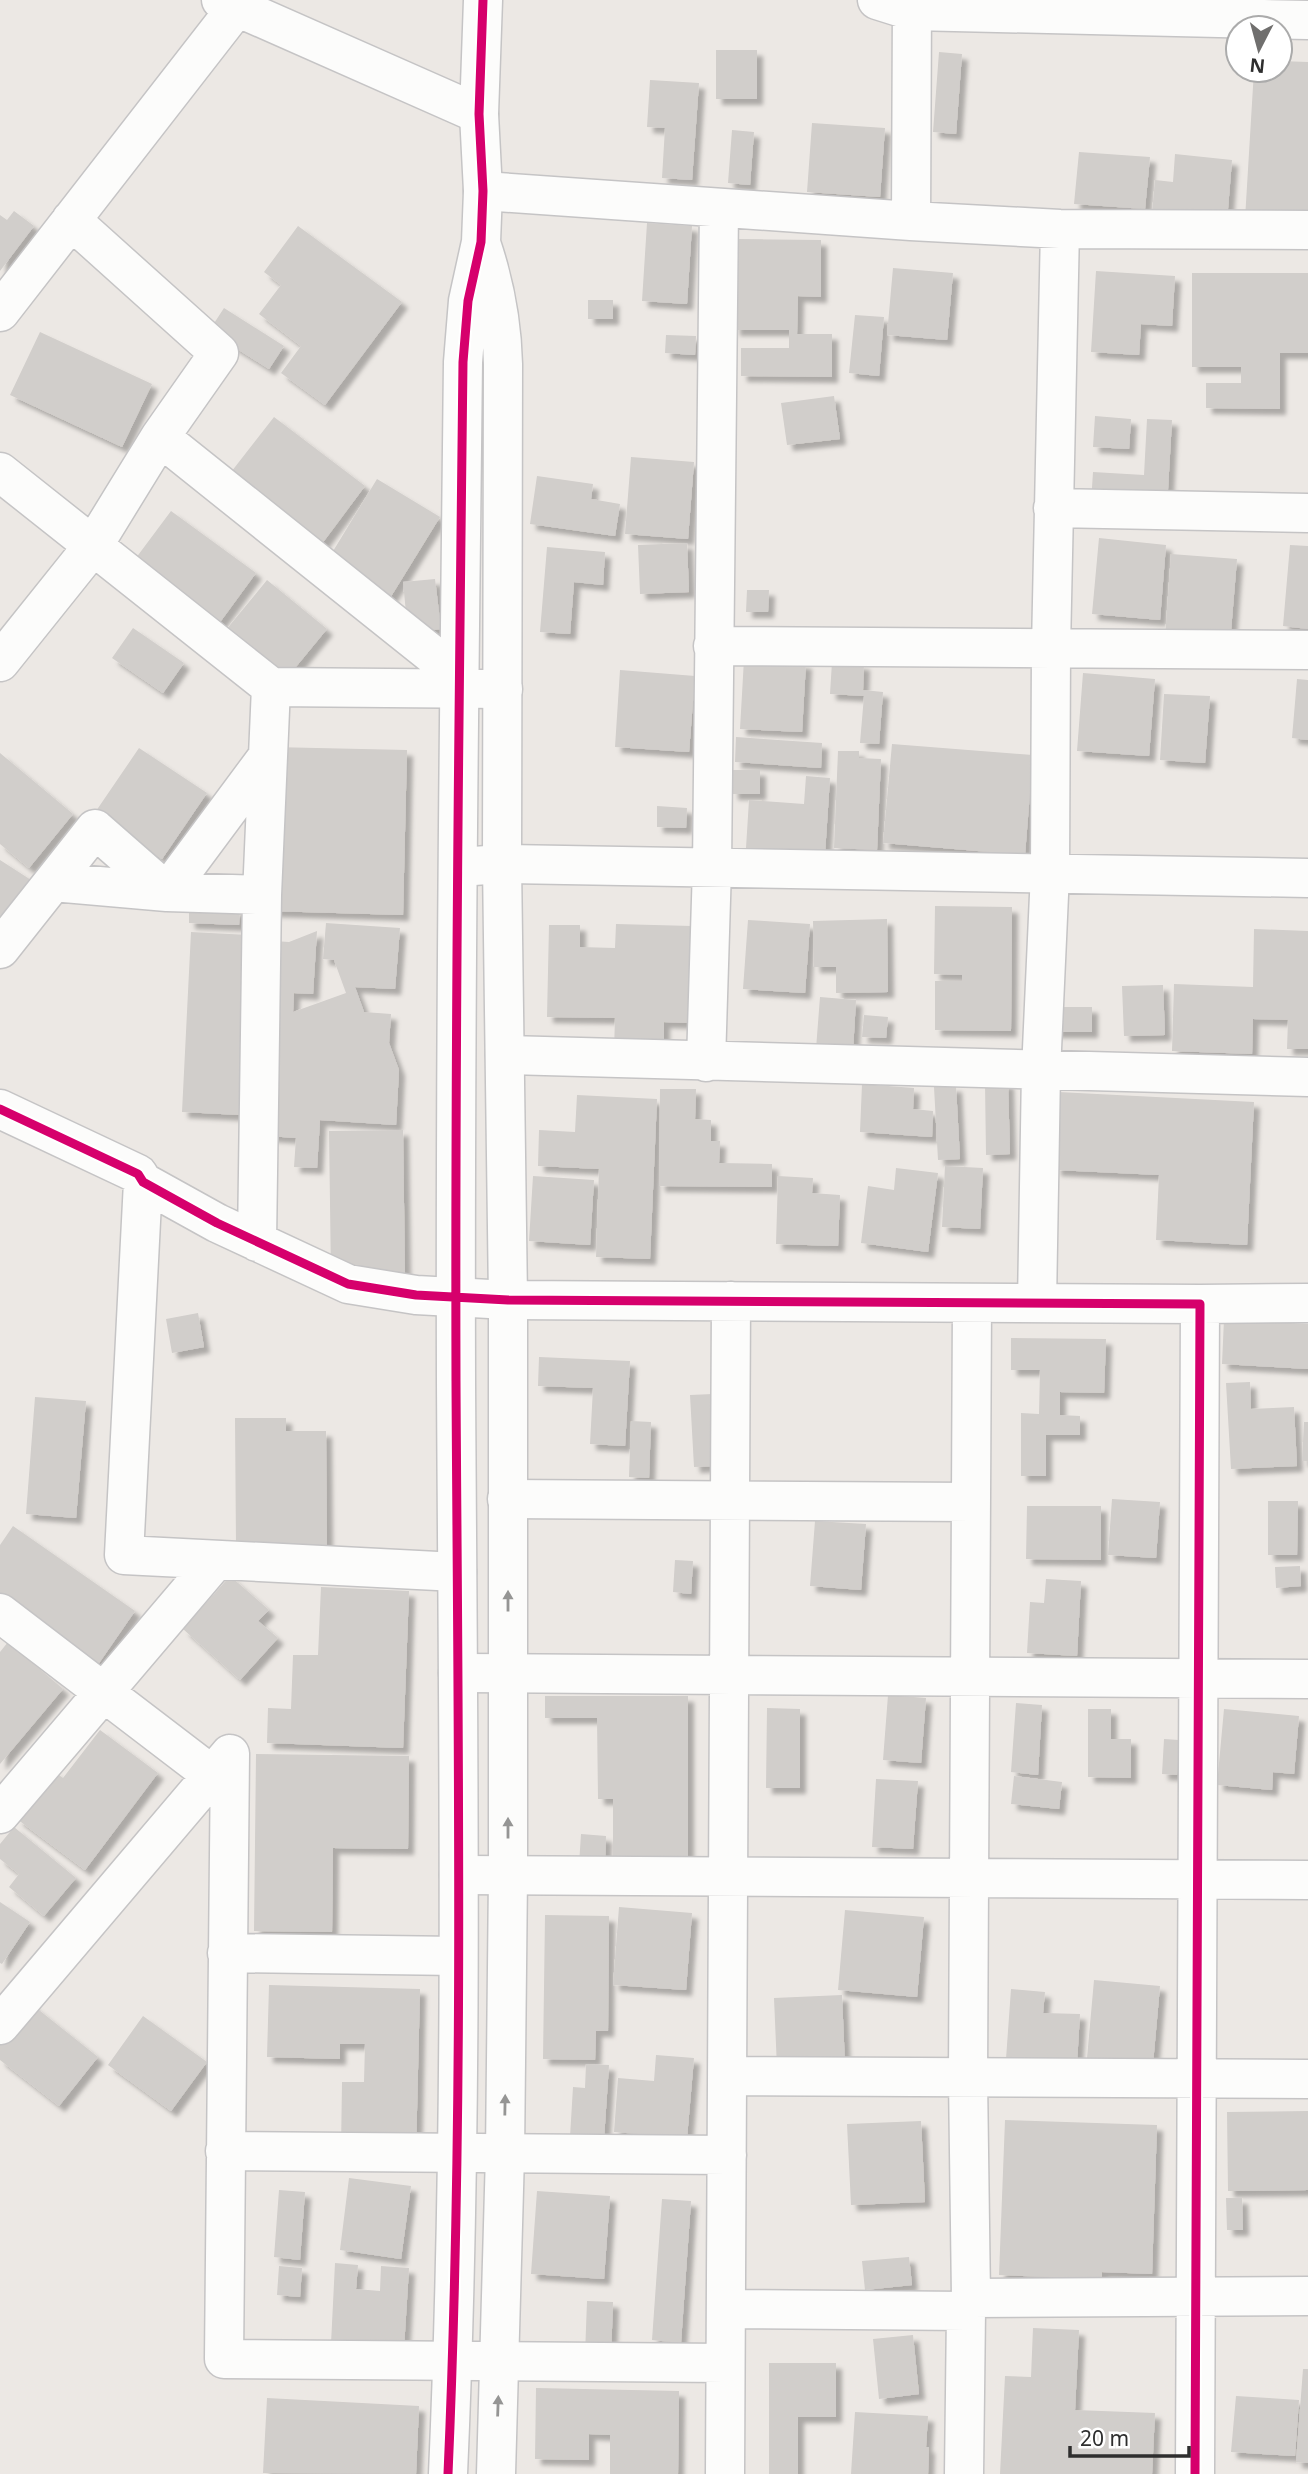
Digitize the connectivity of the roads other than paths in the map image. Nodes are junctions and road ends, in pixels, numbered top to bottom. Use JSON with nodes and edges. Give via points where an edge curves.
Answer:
{"nodes":[{"id":1,"x":483,"y":0,"type":"edge"},
{"id":2,"x":229,"y":4,"type":"edge"},
{"id":3,"x":900,"y":4,"type":"edge"},
{"id":4,"x":1308,"y":20,"type":"edge"},
{"id":5,"x":479,"y":114,"type":"junction"},
{"id":6,"x":483,"y":191,"type":"junction"},
{"id":7,"x":719,"y":208,"type":"junction"},
{"id":8,"x":71,"y":220,"type":"junction"},
{"id":9,"x":911,"y":221,"type":"junction"},
{"id":10,"x":1060,"y":229,"type":"junction"},
{"id":11,"x":1308,"y":230,"type":"edge"},
{"id":12,"x":481,"y":242,"type":"junction"},
{"id":13,"x":0,"y":312,"type":"edge"},
{"id":14,"x":160,"y":438,"type":"junction"},
{"id":15,"x":0,"y":472,"type":"edge"},
{"id":16,"x":1053,"y":508,"type":"junction"},
{"id":17,"x":1308,"y":513,"type":"edge"},
{"id":18,"x":93,"y":546,"type":"junction"},
{"id":19,"x":713,"y":646,"type":"junction"},
{"id":20,"x":1051,"y":649,"type":"junction"},
{"id":21,"x":1308,"y":650,"type":"edge"},
{"id":22,"x":0,"y":662,"type":"edge"},
{"id":23,"x":460,"y":683,"type":"junction"},
{"id":24,"x":271,"y":687,"type":"junction"},
{"id":25,"x":503,"y":689,"type":"junction"},
{"id":26,"x":268,"y":756,"type":"junction"},
{"id":27,"x":502,"y":864,"type":"junction"},
{"id":28,"x":459,"y":867,"type":"junction"},
{"id":29,"x":712,"y":867,"type":"junction"},
{"id":30,"x":1050,"y":873,"type":"junction"},
{"id":31,"x":1308,"y":878,"type":"edge"},
{"id":32,"x":52,"y":883,"type":"junction"},
{"id":33,"x":167,"y":892,"type":"junction"},
{"id":34,"x":262,"y":895,"type":"junction"},
{"id":35,"x":0,"y":950,"type":"edge"},
{"id":36,"x":505,"y":1055,"type":"junction"},
{"id":37,"x":706,"y":1062,"type":"junction"},
{"id":38,"x":1041,"y":1071,"type":"junction"},
{"id":39,"x":1308,"y":1077,"type":"edge"},
{"id":40,"x":0,"y":1109,"type":"edge"},
{"id":41,"x":143,"y":1182,"type":"junction"},
{"id":42,"x":257,"y":1242,"type":"junction"},
{"id":43,"x":456,"y":1298,"type":"junction"},
{"id":44,"x":508,"y":1300,"type":"junction"},
{"id":45,"x":731,"y":1301,"type":"junction"},
{"id":46,"x":972,"y":1303,"type":"junction"},
{"id":47,"x":1037,"y":1303,"type":"junction"},
{"id":48,"x":1308,"y":1303,"type":"edge"},
{"id":49,"x":1200,"y":1304,"type":"junction"},
{"id":50,"x":508,"y":1499,"type":"junction"},
{"id":51,"x":731,"y":1501,"type":"junction"},
{"id":52,"x":971,"y":1502,"type":"junction"},
{"id":53,"x":216,"y":1560,"type":"junction"},
{"id":54,"x":457,"y":1572,"type":"junction"},
{"id":55,"x":0,"y":1613,"type":"edge"},
{"id":56,"x":458,"y":1673,"type":"junction"},
{"id":57,"x":508,"y":1673,"type":"junction"},
{"id":58,"x":729,"y":1675,"type":"junction"},
{"id":59,"x":970,"y":1677,"type":"junction"},
{"id":60,"x":1198,"y":1678,"type":"junction"},
{"id":61,"x":1308,"y":1679,"type":"edge"},
{"id":62,"x":104,"y":1692,"type":"junction"},
{"id":63,"x":212,"y":1775,"type":"junction"},
{"id":64,"x":0,"y":1814,"type":"edge"},
{"id":65,"x":459,"y":1875,"type":"junction"},
{"id":66,"x":508,"y":1875,"type":"junction"},
{"id":67,"x":729,"y":1877,"type":"junction"},
{"id":68,"x":969,"y":1878,"type":"junction"},
{"id":69,"x":1196,"y":1880,"type":"junction"},
{"id":70,"x":1308,"y":1880,"type":"edge"},
{"id":71,"x":226,"y":1953,"type":"junction"},
{"id":72,"x":458,"y":1956,"type":"junction"},
{"id":73,"x":0,"y":2025,"type":"edge"},
{"id":74,"x":727,"y":2076,"type":"junction"},
{"id":75,"x":968,"y":2078,"type":"junction"},
{"id":76,"x":1195,"y":2079,"type":"junction"},
{"id":77,"x":1308,"y":2080,"type":"edge"},
{"id":78,"x":225,"y":2151,"type":"junction"},
{"id":79,"x":456,"y":2153,"type":"junction"},
{"id":80,"x":505,"y":2154,"type":"junction"},
{"id":81,"x":727,"y":2155,"type":"junction"},
{"id":82,"x":1194,"y":2296,"type":"junction"},
{"id":83,"x":1308,"y":2297,"type":"edge"},
{"id":84,"x":968,"y":2304,"type":"junction"},
{"id":85,"x":726,"y":2309,"type":"junction"},
{"id":86,"x":453,"y":2360,"type":"junction"},
{"id":87,"x":499,"y":2361,"type":"junction"},
{"id":88,"x":725,"y":2362,"type":"junction"},
{"id":89,"x":448,"y":2474,"type":"edge"},
{"id":90,"x":496,"y":2474,"type":"edge"},
{"id":91,"x":725,"y":2474,"type":"edge"},
{"id":92,"x":964,"y":2474,"type":"edge"},
{"id":93,"x":1195,"y":2474,"type":"edge"}],
"edges":[{"from":1,"to":5,"type":"street"},
{"from":2,"to":5,"type":"street"},
{"from":2,"to":8,"type":"street"},
{"from":3,"to":4,"type":"street"},
{"from":3,"to":9,"type":"street"},
{"from":5,"to":6,"type":"street"},
{"from":6,"to":7,"type":"street"},
{"from":6,"to":12,"type":"street"},
{"from":7,"to":9,"type":"street"},
{"from":7,"to":19,"type":"street"},
{"from":8,"to":13,"type":"street"},
{"from":8,"to":14,"type":"street","via":[[219,353]]},
{"from":9,"to":10,"type":"street"},
{"from":10,"to":11,"type":"street"},
{"from":10,"to":16,"type":"street"},
{"from":12,"to":23,"type":"street","via":[[468,301],[463,362]]},
{"from":12,"to":25,"type":"street","via":[[502,333]]},
{"from":14,"to":18,"type":"street"},
{"from":14,"to":23,"type":"street"},
{"from":15,"to":18,"type":"street"},
{"from":16,"to":17,"type":"street"},
{"from":16,"to":20,"type":"street"},
{"from":18,"to":22,"type":"street"},
{"from":18,"to":24,"type":"street"},
{"from":19,"to":20,"type":"street"},
{"from":19,"to":29,"type":"street"},
{"from":20,"to":21,"type":"street"},
{"from":20,"to":30,"type":"street"},
{"from":23,"to":24,"type":"street"},
{"from":23,"to":25,"type":"street"},
{"from":23,"to":28,"type":"street"},
{"from":24,"to":26,"type":"street"},
{"from":25,"to":27,"type":"street"},
{"from":26,"to":33,"type":"street"},
{"from":26,"to":34,"type":"street"},
{"from":27,"to":28,"type":"street"},
{"from":27,"to":29,"type":"street"},
{"from":27,"to":36,"type":"street"},
{"from":28,"to":43,"type":"street"},
{"from":29,"to":30,"type":"street"},
{"from":29,"to":37,"type":"street"},
{"from":30,"to":31,"type":"street"},
{"from":30,"to":38,"type":"street"},
{"from":32,"to":33,"type":"street"},
{"from":32,"to":33,"type":"street","via":[[95,829]]},
{"from":32,"to":35,"type":"street"},
{"from":33,"to":34,"type":"street"},
{"from":34,"to":42,"type":"street"},
{"from":36,"to":37,"type":"street"},
{"from":36,"to":44,"type":"street"},
{"from":37,"to":38,"type":"street"},
{"from":38,"to":39,"type":"street"},
{"from":38,"to":47,"type":"street"},
{"from":40,"to":41,"type":"street","via":[[138,1174]]},
{"from":41,"to":42,"type":"street"},
{"from":41,"to":53,"type":"street","via":[[124,1555]]},
{"from":42,"to":43,"type":"street","via":[[348,1284]]},
{"from":43,"to":44,"type":"street"},
{"from":43,"to":54,"type":"street"},
{"from":44,"to":45,"type":"street"},
{"from":44,"to":50,"type":"street"},
{"from":45,"to":46,"type":"street"},
{"from":45,"to":51,"type":"street"},
{"from":46,"to":47,"type":"street"},
{"from":46,"to":52,"type":"street"},
{"from":47,"to":49,"type":"street"},
{"from":48,"to":49,"type":"street"},
{"from":49,"to":60,"type":"street"},
{"from":50,"to":51,"type":"street"},
{"from":57,"to":50,"type":"street","one_way":true},
{"from":51,"to":52,"type":"street"},
{"from":51,"to":58,"type":"street"},
{"from":52,"to":59,"type":"street"},
{"from":53,"to":54,"type":"street"},
{"from":53,"to":62,"type":"street"},
{"from":54,"to":56,"type":"street"},
{"from":55,"to":62,"type":"street"},
{"from":56,"to":57,"type":"street"},
{"from":56,"to":65,"type":"street"},
{"from":57,"to":58,"type":"street"},
{"from":66,"to":57,"type":"street","one_way":true},
{"from":58,"to":59,"type":"street"},
{"from":58,"to":67,"type":"street"},
{"from":59,"to":60,"type":"street"},
{"from":59,"to":68,"type":"street"},
{"from":60,"to":61,"type":"street"},
{"from":60,"to":69,"type":"street"},
{"from":62,"to":63,"type":"street"},
{"from":62,"to":64,"type":"street"},
{"from":63,"to":71,"type":"street","via":[[230,1754]]},
{"from":63,"to":73,"type":"street"},
{"from":65,"to":66,"type":"street"},
{"from":65,"to":72,"type":"street"},
{"from":66,"to":67,"type":"street"},
{"from":80,"to":66,"type":"street","one_way":true},
{"from":67,"to":68,"type":"street"},
{"from":67,"to":74,"type":"street"},
{"from":68,"to":69,"type":"street"},
{"from":68,"to":75,"type":"street"},
{"from":69,"to":70,"type":"street"},
{"from":69,"to":76,"type":"street"},
{"from":71,"to":72,"type":"street"},
{"from":71,"to":78,"type":"street"},
{"from":72,"to":79,"type":"street"},
{"from":74,"to":75,"type":"street"},
{"from":74,"to":81,"type":"street"},
{"from":75,"to":76,"type":"street"},
{"from":75,"to":84,"type":"street"},
{"from":76,"to":77,"type":"street"},
{"from":76,"to":82,"type":"street"},
{"from":78,"to":79,"type":"street"},
{"from":78,"to":86,"type":"street","via":[[224,2359]]},
{"from":79,"to":80,"type":"street"},
{"from":79,"to":86,"type":"street"},
{"from":80,"to":81,"type":"street"},
{"from":80,"to":87,"type":"street"},
{"from":81,"to":85,"type":"street"},
{"from":82,"to":83,"type":"street"},
{"from":82,"to":84,"type":"street"},
{"from":82,"to":93,"type":"street"},
{"from":84,"to":85,"type":"street"},
{"from":84,"to":92,"type":"street"},
{"from":85,"to":88,"type":"street"},
{"from":86,"to":87,"type":"street"},
{"from":86,"to":89,"type":"street"},
{"from":87,"to":88,"type":"street"},
{"from":90,"to":87,"type":"street","one_way":true},
{"from":88,"to":91,"type":"street"}]}
